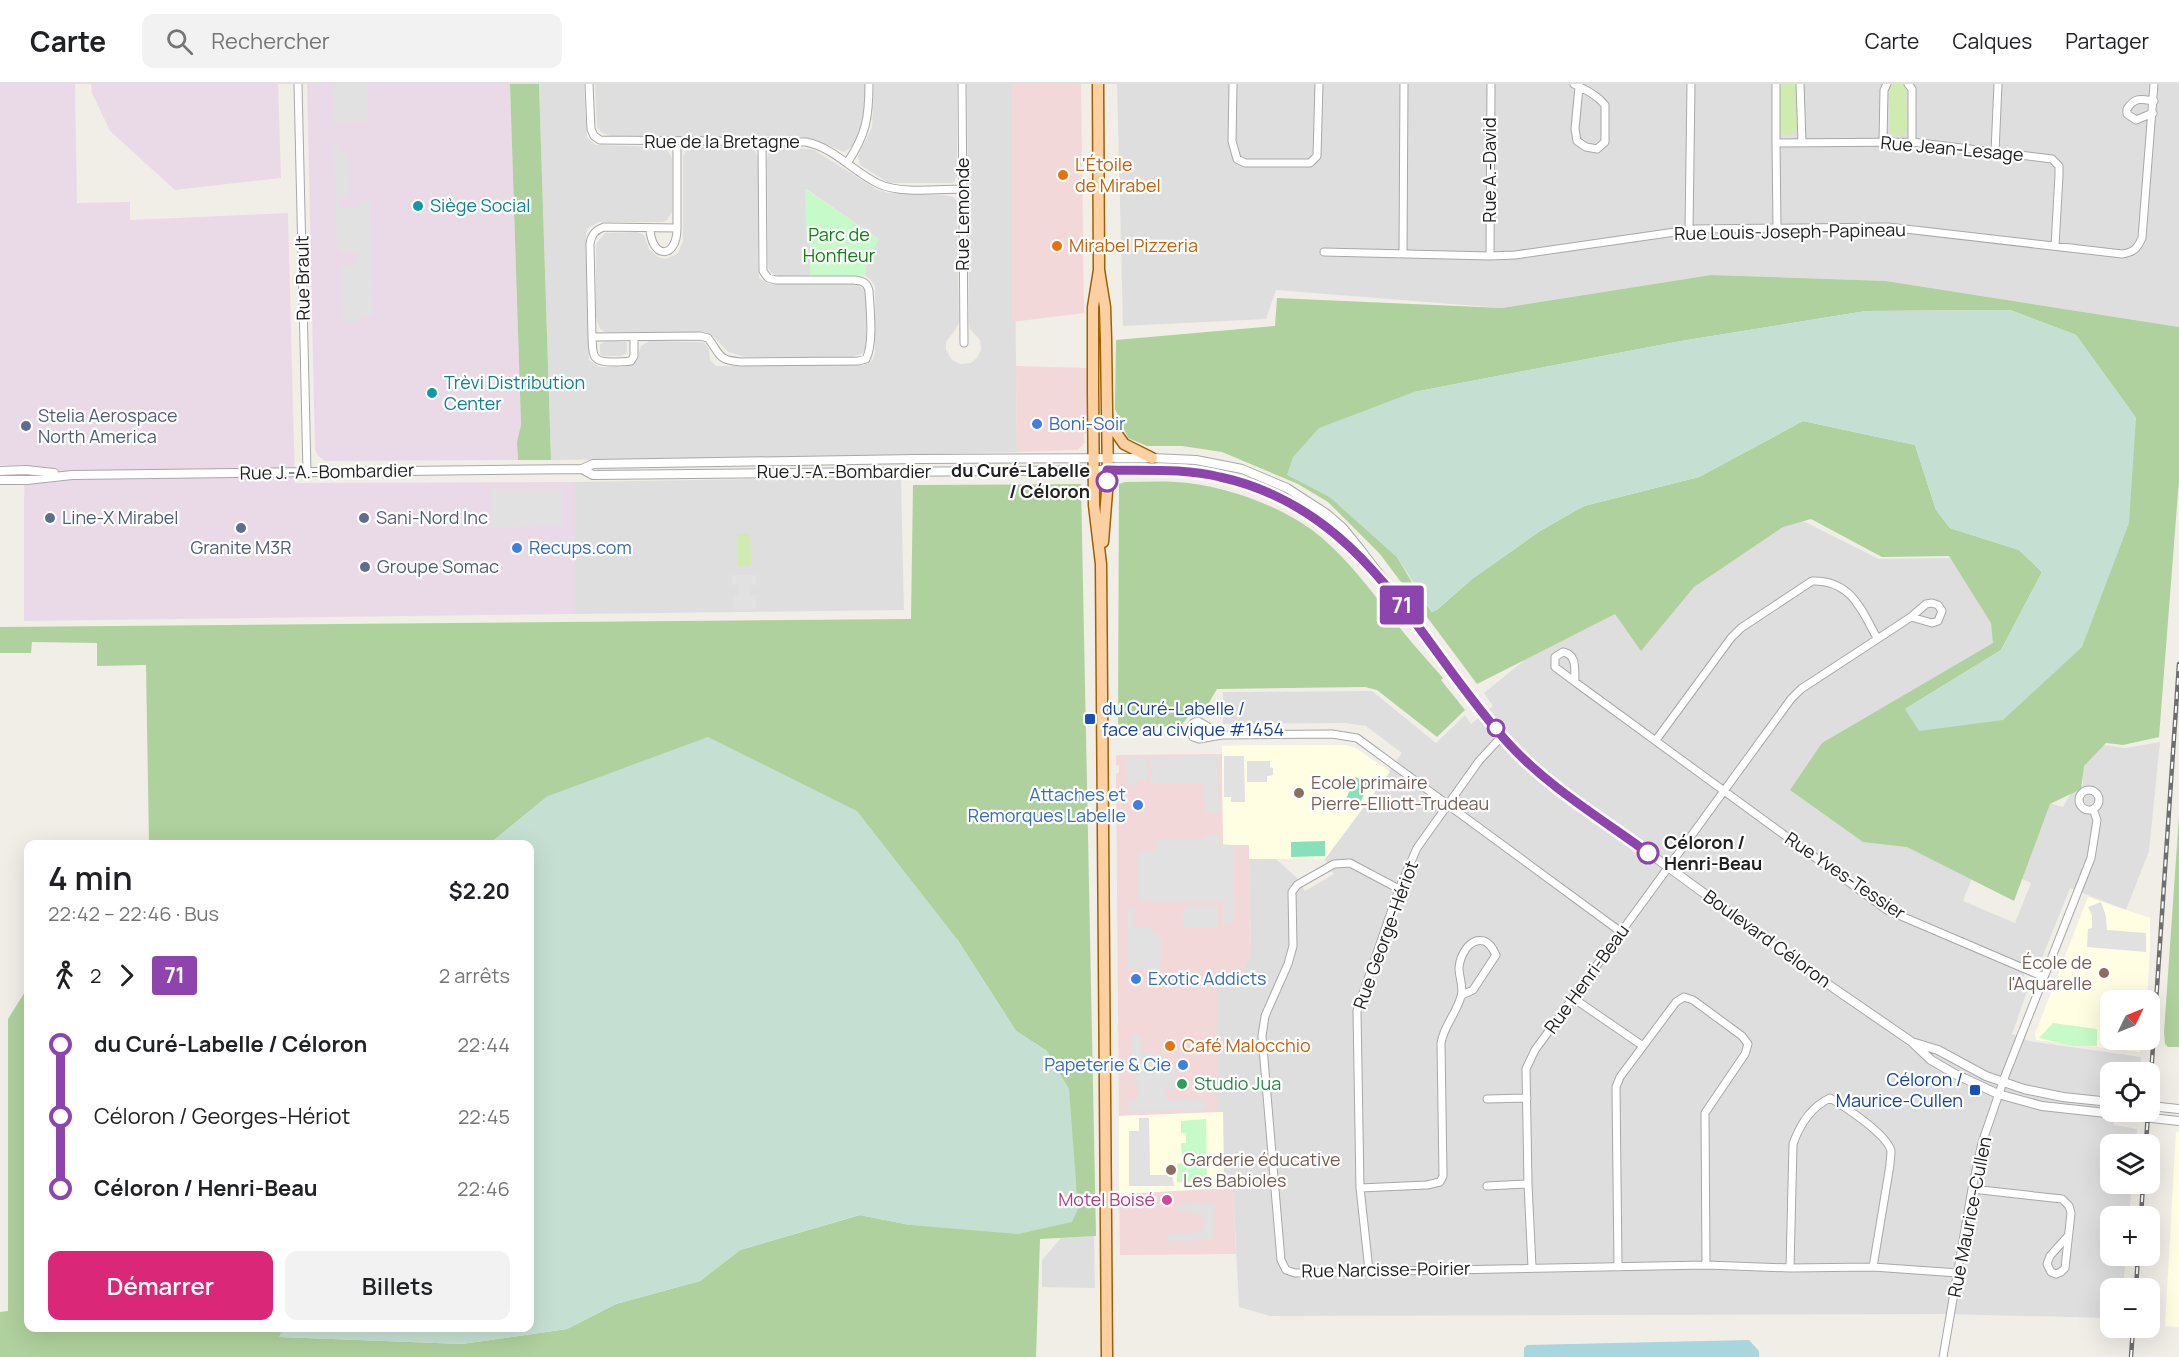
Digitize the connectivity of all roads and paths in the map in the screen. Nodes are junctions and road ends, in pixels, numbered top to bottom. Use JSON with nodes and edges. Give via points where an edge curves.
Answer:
{"nodes":[{"id":1,"x":298,"y":84,"type":"edge"},
{"id":2,"x":589,"y":84,"type":"edge"},
{"id":3,"x":869,"y":84,"type":"edge"},
{"id":4,"x":962,"y":84,"type":"edge"},
{"id":5,"x":1098,"y":84,"type":"edge"},
{"id":6,"x":1233,"y":84,"type":"edge"},
{"id":7,"x":1319,"y":84,"type":"edge"},
{"id":8,"x":1404,"y":84,"type":"edge"},
{"id":9,"x":1491,"y":84,"type":"edge"},
{"id":10,"x":1691,"y":84,"type":"edge"},
{"id":11,"x":1776,"y":84,"type":"edge"},
{"id":12,"x":1800,"y":84,"type":"edge"},
{"id":13,"x":1887,"y":84,"type":"edge"},
{"id":14,"x":1908,"y":84,"type":"edge"},
{"id":15,"x":1998,"y":84,"type":"edge"},
{"id":16,"x":2154,"y":84,"type":"edge"},
{"id":17,"x":1577,"y":85,"type":"edge"},
{"id":18,"x":2154,"y":101,"type":"junction"},
{"id":19,"x":2153,"y":113,"type":"junction"},
{"id":20,"x":762,"y":141,"type":"junction"},
{"id":21,"x":1883,"y":141,"type":"junction"},
{"id":22,"x":677,"y":142,"type":"junction"},
{"id":23,"x":1802,"y":142,"type":"junction"},
{"id":24,"x":1912,"y":142,"type":"junction"},
{"id":25,"x":1776,"y":143,"type":"junction"},
{"id":26,"x":1995,"y":152,"type":"junction"},
{"id":27,"x":847,"y":163,"type":"junction"},
{"id":28,"x":963,"y":189,"type":"junction"},
{"id":29,"x":650,"y":228,"type":"junction"},
{"id":30,"x":677,"y":228,"type":"junction"},
{"id":31,"x":1777,"y":229,"type":"junction"},
{"id":32,"x":1689,"y":230,"type":"junction"},
{"id":33,"x":2055,"y":246,"type":"junction"},
{"id":34,"x":1324,"y":252,"type":"dead end"},
{"id":35,"x":1403,"y":254,"type":"junction"},
{"id":36,"x":1490,"y":256,"type":"junction"},
{"id":37,"x":1099,"y":270,"type":"junction"},
{"id":38,"x":592,"y":337,"type":"junction"},
{"id":39,"x":634,"y":337,"type":"junction"},
{"id":40,"x":964,"y":343,"type":"dead end"},
{"id":41,"x":1106,"y":417,"type":"junction"},
{"id":42,"x":1094,"y":458,"type":"junction"},
{"id":43,"x":1107,"y":458,"type":"junction"},
{"id":44,"x":1152,"y":458,"type":"junction"},
{"id":45,"x":582,"y":469,"type":"junction"},
{"id":46,"x":1107,"y":470,"type":"junction"},
{"id":47,"x":0,"y":471,"type":"edge"},
{"id":48,"x":1094,"y":471,"type":"junction"},
{"id":49,"x":307,"y":472,"type":"junction"},
{"id":50,"x":72,"y":475,"type":"junction"},
{"id":51,"x":0,"y":480,"type":"edge"},
{"id":52,"x":1101,"y":564,"type":"junction"},
{"id":53,"x":1378,"y":574,"type":"junction"},
{"id":54,"x":1911,"y":617,"type":"dead end"},
{"id":55,"x":1877,"y":638,"type":"junction"},
{"id":56,"x":1575,"y":682,"type":"dead end"},
{"id":57,"x":1222,"y":735,"type":"dead end"},
{"id":58,"x":1502,"y":736,"type":"junction"},
{"id":59,"x":1656,"y":740,"type":"junction"},
{"id":60,"x":1725,"y":791,"type":"junction"},
{"id":61,"x":1447,"y":804,"type":"junction"},
{"id":62,"x":2093,"y":809,"type":"dead end"},
{"id":63,"x":1668,"y":867,"type":"junction"},
{"id":64,"x":1399,"y":889,"type":"junction"},
{"id":65,"x":1620,"y":932,"type":"junction"},
{"id":66,"x":2044,"y":977,"type":"junction"},
{"id":67,"x":1462,"y":995,"type":"junction"},
{"id":68,"x":1574,"y":998,"type":"junction"},
{"id":69,"x":1912,"y":1042,"type":"junction"},
{"id":70,"x":1643,"y":1046,"type":"junction"},
{"id":71,"x":2003,"y":1082,"type":"junction"},
{"id":72,"x":1998,"y":1094,"type":"junction"},
{"id":73,"x":1527,"y":1098,"type":"junction"},
{"id":74,"x":1487,"y":1099,"type":"dead end"},
{"id":75,"x":2100,"y":1101,"type":"edge"},
{"id":76,"x":2160,"y":1107,"type":"edge"},
{"id":77,"x":2179,"y":1109,"type":"edge"},
{"id":78,"x":2179,"y":1121,"type":"edge"},
{"id":79,"x":1528,"y":1184,"type":"junction"},
{"id":80,"x":1487,"y":1186,"type":"dead end"},
{"id":81,"x":1360,"y":1188,"type":"junction"},
{"id":82,"x":1972,"y":1190,"type":"junction"},
{"id":83,"x":2067,"y":1237,"type":"junction"},
{"id":84,"x":1706,"y":1265,"type":"junction"},
{"id":85,"x":1532,"y":1267,"type":"junction"},
{"id":86,"x":1618,"y":1267,"type":"junction"},
{"id":87,"x":1873,"y":1267,"type":"junction"},
{"id":88,"x":1790,"y":1268,"type":"junction"},
{"id":89,"x":1369,"y":1270,"type":"junction"},
{"id":90,"x":1958,"y":1273,"type":"junction"},
{"id":91,"x":1107,"y":1357,"type":"edge"},
{"id":92,"x":1943,"y":1357,"type":"edge"}],
"edges":[{"from":1,"to":49,"type":"street","name":"Rue Brault"},
{"from":2,"to":22,"type":"street","name":"Rue de la Bretagne","via":[[591,129],[596,138]]},
{"from":3,"to":27,"type":"street","via":[[866,128]]},
{"from":4,"to":28,"type":"street","name":"Rue Lemonde"},
{"from":5,"to":37,"type":"main road"},
{"from":6,"to":7,"type":"street","via":[[1232,141],[1237,159],[1245,163],[1310,163],[1317,156]]},
{"from":8,"to":35,"type":"street"},
{"from":9,"to":36,"type":"street","name":"Rue A.-David"},
{"from":10,"to":32,"type":"street"},
{"from":11,"to":25,"type":"street"},
{"from":12,"to":23,"type":"street"},
{"from":13,"to":21,"type":"street"},
{"from":14,"to":24,"type":"street","via":[[1912,89]]},
{"from":15,"to":26,"type":"street"},
{"from":16,"to":18,"type":"street","name":"Rue Louis-Joseph-Papineau"},
{"from":17,"to":17,"type":"street","via":[[1577,141],[1597,149],[1605,142],[1605,105]]},
{"from":18,"to":19,"type":"street","name":"Rue Louis-Joseph-Papineau"},
{"from":18,"to":19,"type":"street","via":[[2138,98],[2127,109],[2127,114],[2136,120]]},
{"from":19,"to":33,"type":"street","name":"Rue Louis-Joseph-Papineau","via":[[2138,247],[2122,254]]},
{"from":20,"to":22,"type":"street","name":"Rue de la Bretagne"},
{"from":20,"to":27,"type":"street","name":"Rue de la Bretagne","via":[[811,143]]},
{"from":20,"to":39,"type":"street","via":[[763,271],[776,280],[833,277],[867,284],[870,352],[866,359],[726,361],[719,357],[708,338]]},
{"from":21,"to":23,"type":"street","name":"Rue Jean-Lesage"},
{"from":21,"to":24,"type":"street","name":"Rue Jean-Lesage"},
{"from":22,"to":30,"type":"street"},
{"from":23,"to":25,"type":"street","name":"Rue Jean-Lesage"},
{"from":24,"to":26,"type":"street","name":"Rue Jean-Lesage"},
{"from":25,"to":31,"type":"street"},
{"from":26,"to":33,"type":"street","name":"Rue Jean-Lesage","via":[[2052,159],[2059,166]]},
{"from":27,"to":28,"type":"street","name":"Rue de la Bretagne","via":[[886,187]]},
{"from":28,"to":40,"type":"street","name":"Rue Lemonde"},
{"from":29,"to":30,"type":"street"},
{"from":29,"to":30,"type":"street","via":[[653,244],[665,252],[675,244]]},
{"from":29,"to":38,"type":"street","via":[[604,227],[592,236]]},
{"from":31,"to":32,"type":"street","name":"Rue Louis-Joseph-Papineau"},
{"from":31,"to":33,"type":"street","name":"Rue Louis-Joseph-Papineau","via":[[1888,227]]},
{"from":32,"to":36,"type":"street","name":"Rue Louis-Joseph-Papineau"},
{"from":34,"to":35,"type":"street","name":"Rue Louis-Joseph-Papineau"},
{"from":35,"to":36,"type":"street","name":"Rue Louis-Joseph-Papineau"},
{"from":37,"to":41,"type":"main road","via":[[1105,307]]},
{"from":37,"to":42,"type":"main road","via":[[1093,307]]},
{"from":38,"to":39,"type":"street"},
{"from":38,"to":39,"type":"street","via":[[593,353],[602,362],[631,361]]},
{"from":41,"to":43,"type":"main road"},
{"from":41,"to":44,"type":"main road","via":[[1124,444]]},
{"from":42,"to":43,"type":"street","name":"Rue J.-A.-Bombardier"},
{"from":42,"to":45,"type":"street","name":"Rue J.-A.-Bombardier","via":[[593,464]]},
{"from":42,"to":48,"type":"main road"},
{"from":43,"to":44,"type":"street","name":"Boulevard Céloron"},
{"from":43,"to":46,"type":"main road"},
{"from":44,"to":53,"type":"street","name":"Boulevard Céloron","via":[[1228,465],[1287,488],[1338,524]]},
{"from":45,"to":48,"type":"street","name":"Rue J.-A.-Bombardier","via":[[593,474]]},
{"from":45,"to":49,"type":"street","name":"Rue J.-A.-Bombardier"},
{"from":46,"to":48,"type":"street","name":"Rue J.-A.-Bombardier"},
{"from":46,"to":52,"type":"main road"},
{"from":46,"to":53,"type":"street","name":"Boulevard Céloron","via":[[1198,473],[1257,488],[1316,519]]},
{"from":47,"to":50,"type":"street","name":"Rue J.-A.-Bombardier"},
{"from":48,"to":52,"type":"main road"},
{"from":49,"to":50,"type":"street","name":"Rue J.-A.-Bombardier"},
{"from":50,"to":51,"type":"street","name":"Rue J.-A.-Bombardier"},
{"from":52,"to":91,"type":"main road"},
{"from":53,"to":58,"type":"street","name":"Boulevard Céloron"},
{"from":54,"to":55,"type":"street","name":"Rue Henri-Beau"},
{"from":55,"to":59,"type":"street","via":[[1856,599],[1826,580],[1812,581],[1731,638]]},
{"from":55,"to":60,"type":"street","name":"Rue Henri-Beau","via":[[1791,699]]},
{"from":56,"to":59,"type":"street","name":"Rue Yves-Tessier"},
{"from":57,"to":61,"type":"street","via":[[1353,736]]},
{"from":58,"to":61,"type":"street","name":"Rue George-Hériot"},
{"from":58,"to":63,"type":"street","name":"Boulevard Céloron","via":[[1544,776]]},
{"from":59,"to":60,"type":"street","name":"Rue Yves-Tessier"},
{"from":60,"to":63,"type":"street","name":"Rue Henri-Beau"},
{"from":60,"to":66,"type":"street","name":"Rue Yves-Tessier","via":[[1887,910]]},
{"from":61,"to":64,"type":"street","name":"Rue George-Hériot","via":[[1417,848]]},
{"from":61,"to":65,"type":"street"},
{"from":62,"to":66,"type":"street","name":"Rue Maurice-Cullen","via":[[2097,820],[2091,858]]},
{"from":63,"to":65,"type":"street","name":"Rue Henri-Beau"},
{"from":63,"to":69,"type":"street","name":"Boulevard Céloron"},
{"from":64,"to":81,"type":"street","name":"Rue George-Hériot","via":[[1357,1011]]},
{"from":64,"to":89,"type":"street","name":"Rue Narcisse-Poirier","via":[[1350,863],[1334,864],[1297,885],[1292,892],[1291,955],[1265,1016],[1262,1036],[1281,1260],[1286,1269],[1295,1273]]},
{"from":65,"to":68,"type":"street","name":"Rue Henri-Beau"},
{"from":66,"to":71,"type":"street","name":"Rue Maurice-Cullen"},
{"from":67,"to":67,"type":"street","via":[[1473,990],[1496,955],[1486,942],[1470,943],[1463,956],[1459,965]]},
{"from":67,"to":81,"type":"street","via":[[1441,1043],[1440,1182]]},
{"from":68,"to":70,"type":"street"},
{"from":68,"to":73,"type":"street","name":"Rue Henri-Beau","via":[[1535,1050],[1526,1069]]},
{"from":69,"to":71,"type":"street","name":"Boulevard Céloron","via":[[1938,1050]]},
{"from":69,"to":72,"type":"street","name":"Boulevard Céloron","via":[[1947,1070]]},
{"from":70,"to":84,"type":"street","via":[[1684,997],[1743,1036],[1748,1044],[1746,1054],[1705,1113]]},
{"from":70,"to":86,"type":"street","via":[[1616,1087]]},
{"from":71,"to":72,"type":"street","name":"Rue Maurice-Cullen"},
{"from":71,"to":75,"type":"street","name":"Boulevard Céloron","via":[[2044,1094]]},
{"from":72,"to":78,"type":"street","name":"Boulevard Céloron","via":[[2065,1110]]},
{"from":72,"to":82,"type":"street","name":"Rue Maurice-Cullen"},
{"from":73,"to":74,"type":"street"},
{"from":73,"to":79,"type":"street","name":"Rue Henri-Beau"},
{"from":76,"to":77,"type":"street"},
{"from":79,"to":80,"type":"street"},
{"from":79,"to":85,"type":"street","name":"Rue Henri-Beau"},
{"from":81,"to":89,"type":"street","name":"Rue George-Hériot"},
{"from":82,"to":83,"type":"street","via":[[2062,1199],[2071,1213]]},
{"from":82,"to":90,"type":"street","name":"Rue Maurice-Cullen"},
{"from":83,"to":83,"type":"street","via":[[2047,1264],[2056,1274],[2065,1268]]},
{"from":84,"to":86,"type":"street","name":"Rue Narcisse-Poirier"},
{"from":84,"to":88,"type":"street","name":"Rue Narcisse-Poirier"},
{"from":85,"to":86,"type":"street","name":"Rue Narcisse-Poirier"},
{"from":85,"to":89,"type":"street","name":"Rue Narcisse-Poirier"},
{"from":87,"to":88,"type":"street","name":"Rue Narcisse-Poirier"},
{"from":87,"to":88,"type":"street","via":[[1891,1149],[1882,1136],[1830,1098],[1818,1104],[1799,1127],[1793,1144]]},
{"from":87,"to":90,"type":"street","name":"Rue Narcisse-Poirier"},
{"from":90,"to":92,"type":"street","name":"Rue Maurice-Cullen"}]}
